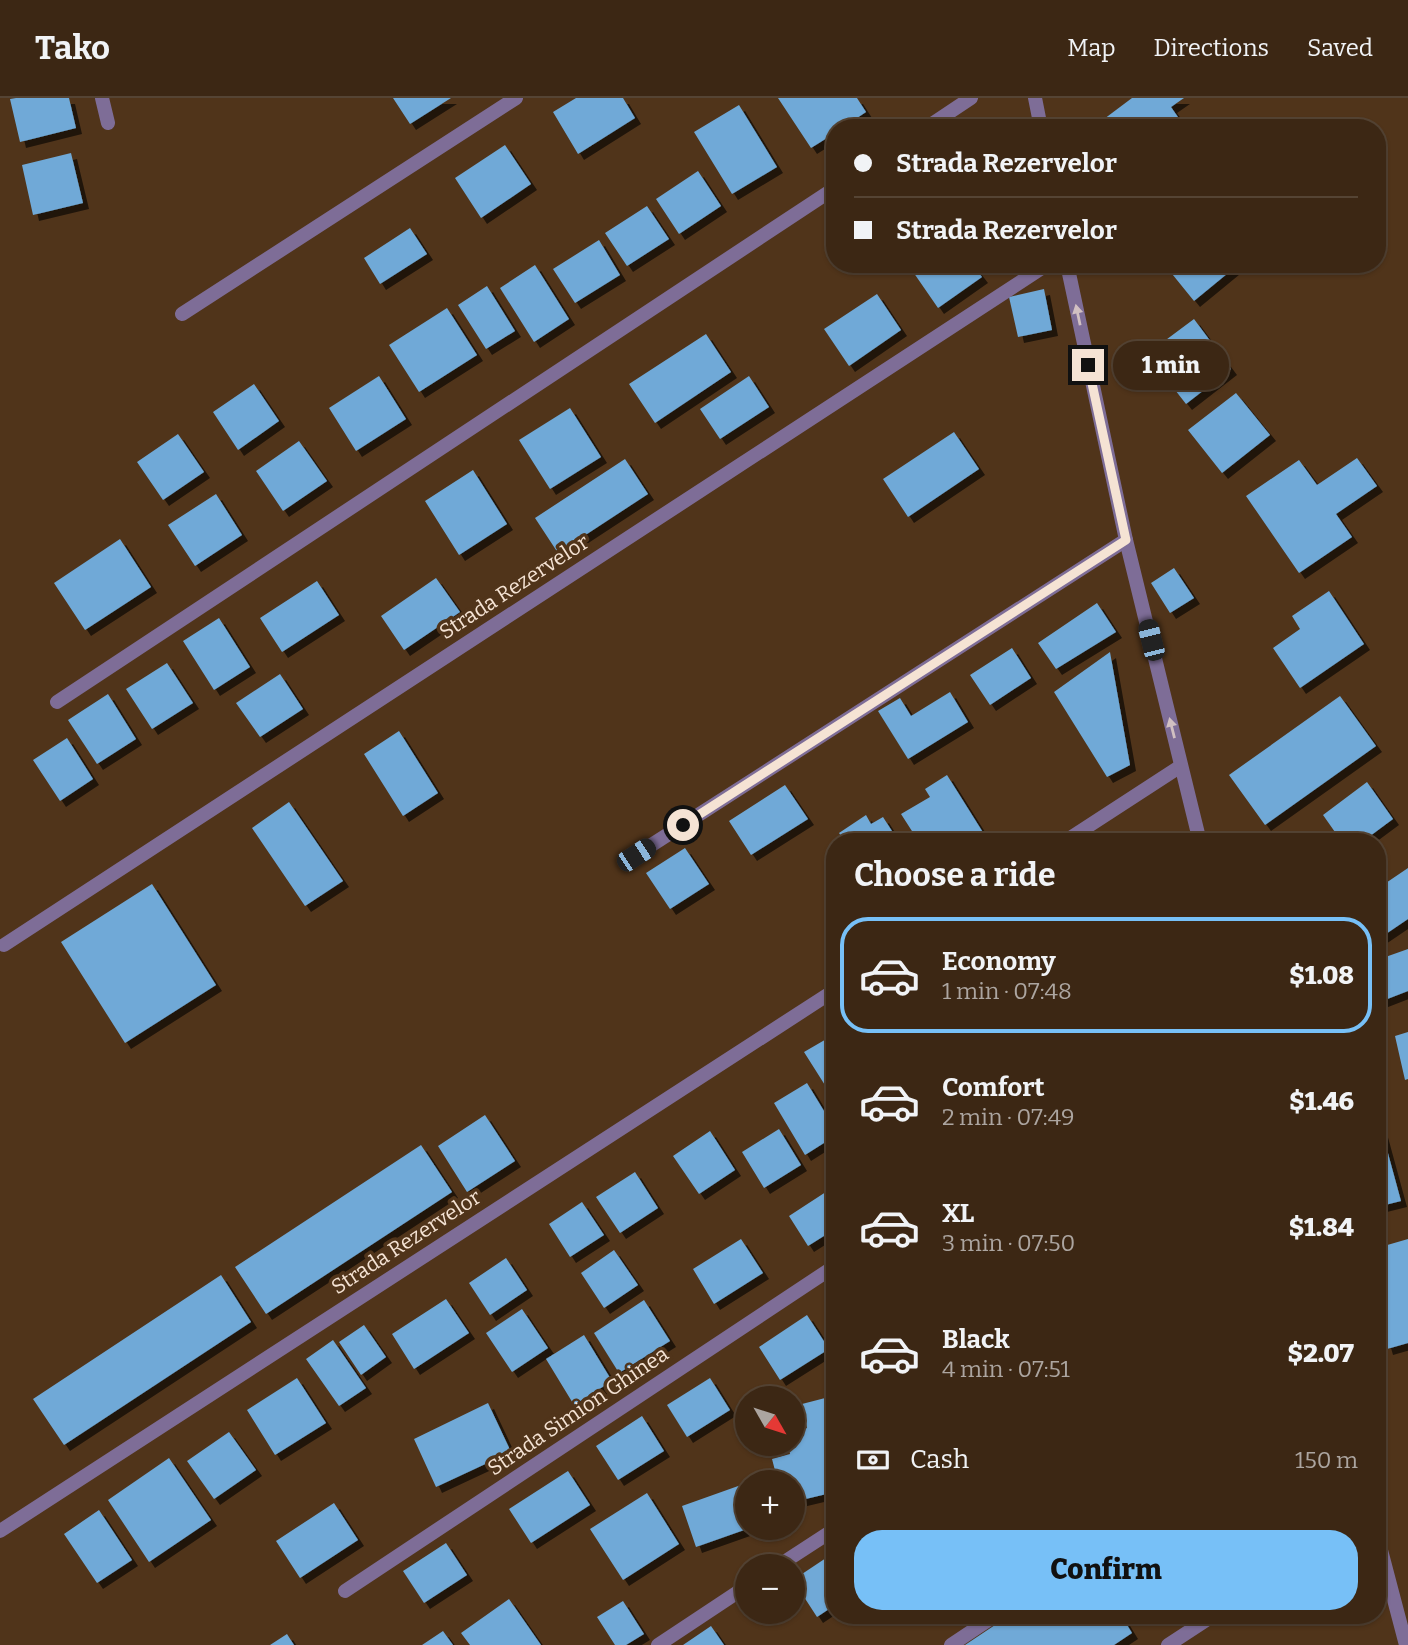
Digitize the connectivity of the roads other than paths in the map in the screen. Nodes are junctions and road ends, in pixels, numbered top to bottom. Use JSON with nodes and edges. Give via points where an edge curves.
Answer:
{"nodes":[{"id":1,"x":102,"y":98,"type":"edge"},
{"id":2,"x":516,"y":98,"type":"edge"},
{"id":3,"x":971,"y":98,"type":"edge"},
{"id":4,"x":1035,"y":98,"type":"edge"},
{"id":5,"x":940,"y":119,"type":"edge"},
{"id":6,"x":1039,"y":119,"type":"edge"},
{"id":7,"x":108,"y":123,"type":"dead end"},
{"id":8,"x":826,"y":194,"type":"edge"},
{"id":9,"x":1034,"y":273,"type":"edge"},
{"id":10,"x":1069,"y":273,"type":"edge"},
{"id":11,"x":182,"y":314,"type":"dead end"},
{"id":12,"x":1126,"y":540,"type":"junction"},
{"id":13,"x":57,"y":702,"type":"dead end"},
{"id":14,"x":1181,"y":766,"type":"junction"},
{"id":15,"x":1078,"y":833,"type":"edge"},
{"id":16,"x":1198,"y":833,"type":"edge"},
{"id":17,"x":636,"y":855,"type":"dead end"},
{"id":18,"x":4,"y":945,"type":"dead end"},
{"id":19,"x":826,"y":996,"type":"edge"},
{"id":20,"x":826,"y":1272,"type":"edge"},
{"id":21,"x":0,"y":1531,"type":"edge"},
{"id":22,"x":826,"y":1535,"type":"edge"},
{"id":23,"x":796,"y":1554,"type":"edge"},
{"id":24,"x":1386,"y":1573,"type":"edge"},
{"id":25,"x":345,"y":1591,"type":"dead end"},
{"id":26,"x":735,"y":1594,"type":"edge"},
{"id":27,"x":982,"y":1624,"type":"edge"},
{"id":28,"x":1200,"y":1624,"type":"edge"},
{"id":29,"x":1403,"y":1644,"type":"edge"},
{"id":30,"x":658,"y":1645,"type":"edge"},
{"id":31,"x":951,"y":1645,"type":"edge"},
{"id":32,"x":1168,"y":1645,"type":"edge"}],
"edges":[{"from":1,"to":7,"type":"street"},
{"from":2,"to":11,"type":"street"},
{"from":3,"to":5,"type":"street"},
{"from":4,"to":6,"type":"street"},
{"from":8,"to":13,"type":"street"},
{"from":9,"to":18,"type":"street","name":"Strada Rezervelor"},
{"from":12,"to":10,"type":"street","one_way":true},
{"from":14,"to":12,"type":"street","one_way":true},
{"from":12,"to":17,"type":"street"},
{"from":14,"to":15,"type":"street"},
{"from":14,"to":16,"type":"street"},
{"from":19,"to":21,"type":"street","name":"Strada Rezervelor"},
{"from":20,"to":25,"type":"street","name":"Strada Simion Ghinea"},
{"from":22,"to":23,"type":"street"},
{"from":24,"to":29,"type":"street"},
{"from":26,"to":30,"type":"street"},
{"from":27,"to":31,"type":"street"},
{"from":28,"to":32,"type":"street"}]}
